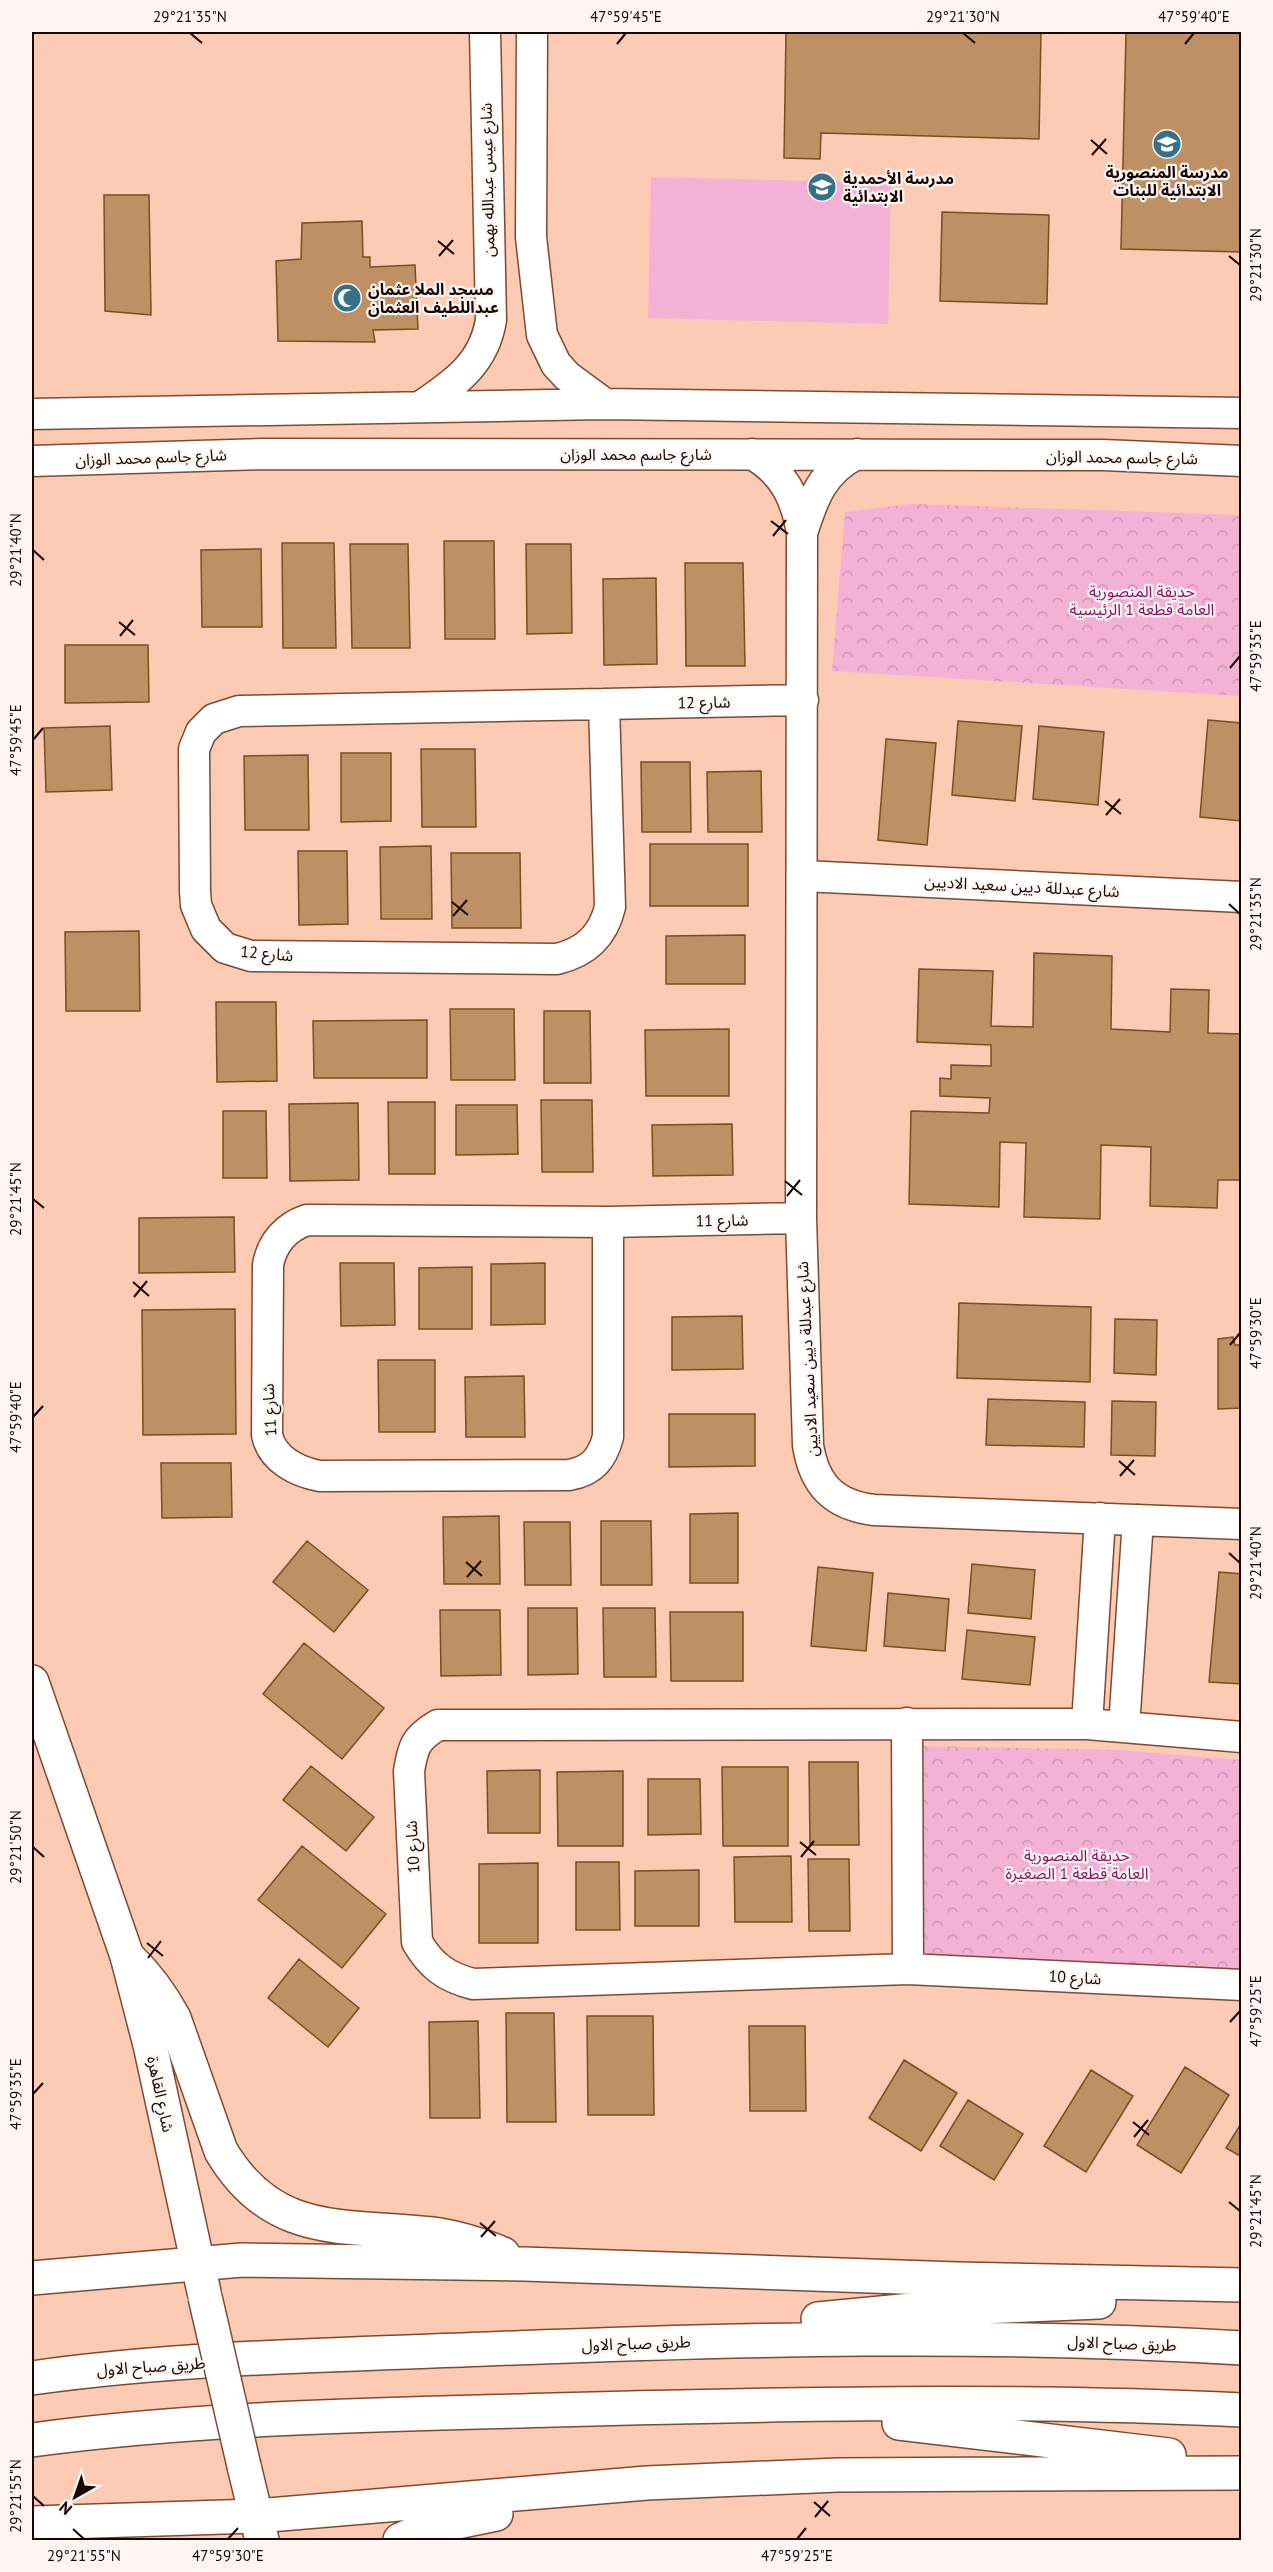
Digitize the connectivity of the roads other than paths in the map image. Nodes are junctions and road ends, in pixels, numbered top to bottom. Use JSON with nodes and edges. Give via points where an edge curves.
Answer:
{"nodes":[{"id":1,"x":485,"y":32,"type":"edge"},
{"id":2,"x":532,"y":32,"type":"edge"},
{"id":3,"x":531,"y":237,"type":"junction"},
{"id":4,"x":487,"y":240,"type":"junction"},
{"id":5,"x":605,"y":404,"type":"junction"},
{"id":6,"x":420,"y":407,"type":"junction"},
{"id":7,"x":161,"y":410,"type":"junction"},
{"id":8,"x":1178,"y":411,"type":"junction"},
{"id":9,"x":32,"y":414,"type":"edge"},
{"id":10,"x":1242,"y":415,"type":"edge"},
{"id":11,"x":752,"y":454,"type":"junction"},
{"id":12,"x":857,"y":454,"type":"junction"},
{"id":13,"x":161,"y":456,"type":"junction"},
{"id":14,"x":1178,"y":457,"type":"junction"},
{"id":15,"x":32,"y":461,"type":"edge"},
{"id":16,"x":1238,"y":461,"type":"edge"},
{"id":17,"x":802,"y":533,"type":"junction"},
{"id":18,"x":803,"y":700,"type":"junction"},
{"id":19,"x":604,"y":704,"type":"junction"},
{"id":20,"x":803,"y":876,"type":"junction"},
{"id":21,"x":1242,"y":897,"type":"edge"},
{"id":22,"x":801,"y":1218,"type":"junction"},
{"id":23,"x":608,"y":1222,"type":"junction"},
{"id":24,"x":1100,"y":1518,"type":"junction"},
{"id":25,"x":1138,"y":1520,"type":"junction"},
{"id":26,"x":1242,"y":1524,"type":"edge"},
{"id":27,"x":32,"y":1682,"type":"edge"},
{"id":28,"x":907,"y":1723,"type":"junction"},
{"id":29,"x":1087,"y":1724,"type":"junction"},
{"id":30,"x":1124,"y":1727,"type":"junction"},
{"id":31,"x":1242,"y":1737,"type":"edge"},
{"id":32,"x":127,"y":1956,"type":"junction"},
{"id":33,"x":908,"y":1968,"type":"junction"},
{"id":34,"x":1242,"y":1985,"type":"edge"},
{"id":35,"x":197,"y":2264,"type":"junction"},
{"id":36,"x":524,"y":2264,"type":"junction"},
{"id":37,"x":32,"y":2278,"type":"edge"},
{"id":38,"x":1242,"y":2285,"type":"edge"},
{"id":39,"x":1242,"y":2296,"type":"edge"},
{"id":40,"x":661,"y":2342,"type":"junction"},
{"id":41,"x":1242,"y":2348,"type":"edge"},
{"id":42,"x":32,"y":2378,"type":"edge"},
{"id":43,"x":748,"y":2405,"type":"junction"},
{"id":44,"x":1242,"y":2409,"type":"edge"},
{"id":45,"x":32,"y":2440,"type":"edge"},
{"id":46,"x":1242,"y":2464,"type":"edge"},
{"id":47,"x":1242,"y":2473,"type":"edge"},
{"id":48,"x":647,"y":2483,"type":"junction"},
{"id":49,"x":32,"y":2523,"type":"edge"},
{"id":50,"x":260,"y":2528,"type":"edge"},
{"id":51,"x":400,"y":2541,"type":"edge"}],
"edges":[{"from":1,"to":4,"type":"street","name":"شارع عيس عبدالله بهمن"},
{"from":2,"to":3,"type":"street"},
{"from":3,"to":4,"type":"street","via":[[524,252],[511,257],[494,252]]},
{"from":3,"to":5,"type":"street","via":[[547,350],[567,376]]},
{"from":4,"to":6,"type":"street","name":"شارع عيس عبدالله بهمن","via":[[490,320],[483,348],[477,361],[457,382]]},
{"from":5,"to":6,"type":"street"},
{"from":5,"to":8,"type":"street"},
{"from":6,"to":7,"type":"street"},
{"from":7,"to":9,"type":"street"},
{"from":7,"to":13,"type":"street","via":[[153,420],[151,433]]},
{"from":8,"to":10,"type":"street"},
{"from":8,"to":14,"type":"street","via":[[1191,430],[1188,446]]},
{"from":10,"to":16,"type":"street","via":[[1228,437],[1228,446]]},
{"from":11,"to":12,"type":"street","name":"شارع جاسم محمد الوزان"},
{"from":11,"to":13,"type":"street","name":"شارع جاسم محمد الوزان"},
{"from":11,"to":17,"type":"street","name":"شارع عبدللة ديين سعيد الاديين","via":[[782,477],[798,508]]},
{"from":12,"to":14,"type":"street","name":"شارع جاسم محمد الوزان"},
{"from":12,"to":17,"type":"street","name":"شارع عبدللة ديين سعيد الاديين","via":[[827,476],[812,501]]},
{"from":13,"to":15,"type":"street","name":"شارع جاسم محمد الوزان"},
{"from":14,"to":16,"type":"street","name":"شارع جاسم محمد الوزان"},
{"from":17,"to":18,"type":"street","name":"شارع عبدللة ديين سعيد الاديين"},
{"from":18,"to":19,"type":"street","name":"شارع 12"},
{"from":18,"to":20,"type":"street","name":"شارع عبدللة ديين سعيد الاديين"},
{"from":19,"to":19,"type":"street","name":"شارع 12","via":[[239,711],[214,719],[201,732],[193,758],[196,904],[206,929],[225,948],[251,956],[556,959],[582,950],[601,932],[610,907]]},
{"from":20,"to":21,"type":"street","name":"شارع عبدللة ديين سعيد الاديين"},
{"from":20,"to":22,"type":"street","name":"شارع عبدللة ديين سعيد الاديين"},
{"from":22,"to":23,"type":"street","name":"شارع 11"},
{"from":22,"to":24,"type":"street","name":"شارع عبدللة ديين سعيد الاديين","via":[[808,1445],[821,1483],[839,1499],[874,1510]]},
{"from":23,"to":23,"type":"street","name":"شارع 11","via":[[307,1220],[289,1228],[274,1245],[268,1265],[267,1435],[275,1452],[293,1467],[320,1476],[569,1475],[593,1466],[600,1459],[608,1437]]},
{"from":24,"to":25,"type":"street","name":"شارع عبدللة ديين سعيد الاديين"},
{"from":24,"to":29,"type":"street"},
{"from":25,"to":26,"type":"street","name":"شارع عبدللة ديين سعيد الاديين"},
{"from":25,"to":30,"type":"street"},
{"from":27,"to":32,"type":"main road","name":"شارع القاهرة"},
{"from":28,"to":29,"type":"street","name":"شارع 10"},
{"from":28,"to":33,"type":"street"},
{"from":28,"to":33,"type":"street","name":"شارع 10","via":[[438,1725],[420,1736],[409,1771],[417,1942],[429,1962],[451,1978],[473,1984]]},
{"from":29,"to":30,"type":"street","name":"شارع 10"},
{"from":30,"to":31,"type":"street","name":"شارع 10"},
{"from":32,"to":35,"type":"main road","name":"شارع القاهرة"},
{"from":32,"to":36,"type":"main road","via":[[165,2001],[221,2151],[231,2169],[260,2198],[285,2214],[312,2223],[435,2234],[480,2245]]},
{"from":33,"to":34,"type":"street","name":"شارع 10"},
{"from":35,"to":36,"type":"main road","via":[[242,2260]]},
{"from":35,"to":37,"type":"main road"},
{"from":35,"to":50,"type":"main road","name":"شارع القاهرة","bridge":true},
{"from":36,"to":38,"type":"main road"},
{"from":39,"to":40,"type":"main road","via":[[912,2310],[781,2322]]},
{"from":40,"to":41,"type":"main road","name":"طريق صباح الاول","via":[[849,2337]]},
{"from":40,"to":42,"type":"main road","name":"طريق صباح الاول","via":[[290,2356],[95,2369]]},
{"from":43,"to":44,"type":"main road","via":[[1142,2405]]},
{"from":43,"to":45,"type":"main road","via":[[131,2428]]},
{"from":43,"to":46,"type":"main road"},
{"from":47,"to":48,"type":"main road","via":[[957,2472]]},
{"from":48,"to":50,"type":"main road"},
{"from":48,"to":51,"type":"main road","via":[[442,2525]]},
{"from":49,"to":50,"type":"main road"}]}
